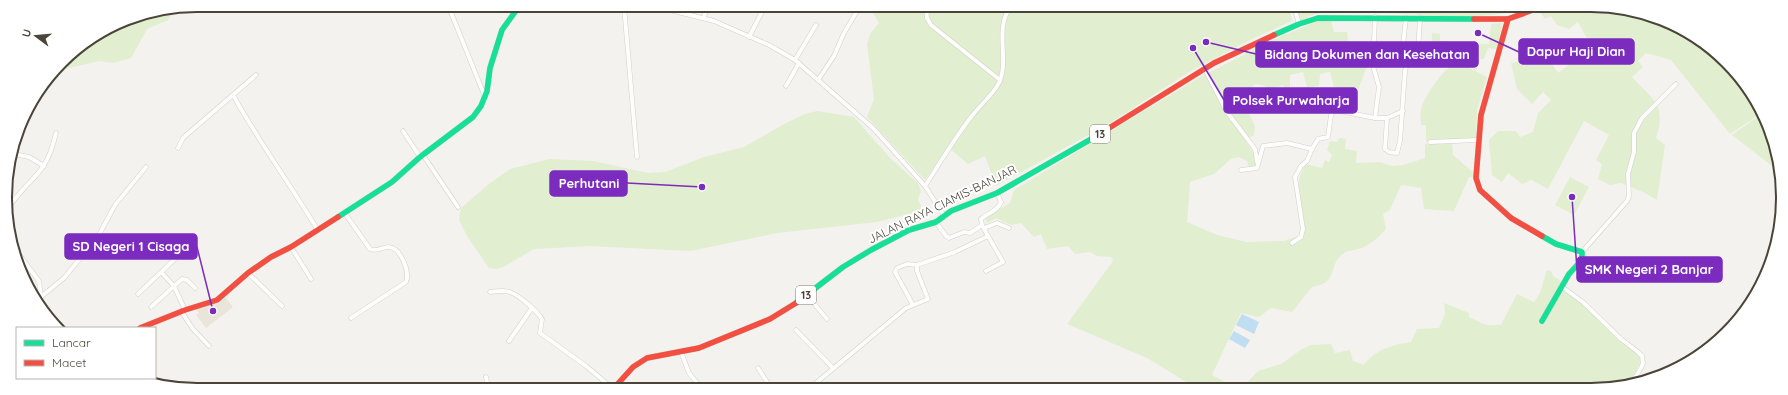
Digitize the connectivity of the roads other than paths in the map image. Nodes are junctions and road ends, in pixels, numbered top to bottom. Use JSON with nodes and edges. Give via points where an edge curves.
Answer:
{"nodes":[{"id":1,"x":451,"y":12,"type":"edge"},
{"id":2,"x":515,"y":12,"type":"edge"},
{"id":3,"x":625,"y":12,"type":"edge"},
{"id":4,"x":681,"y":12,"type":"edge"},
{"id":5,"x":705,"y":12,"type":"edge"},
{"id":6,"x":762,"y":12,"type":"edge"},
{"id":7,"x":856,"y":12,"type":"edge"},
{"id":8,"x":926,"y":12,"type":"edge"},
{"id":9,"x":1006,"y":12,"type":"edge"},
{"id":10,"x":1295,"y":12,"type":"edge"},
{"id":11,"x":1531,"y":12,"type":"edge"},
{"id":12,"x":704,"y":17,"type":"junction"},
{"id":13,"x":1375,"y":17,"type":"junction"},
{"id":14,"x":1406,"y":18,"type":"junction"},
{"id":15,"x":1420,"y":18,"type":"junction"},
{"id":16,"x":1508,"y":19,"type":"junction"},
{"id":17,"x":1298,"y":24,"type":"junction"},
{"id":18,"x":816,"y":25,"type":"dead end"},
{"id":19,"x":749,"y":37,"type":"junction"},
{"id":20,"x":1404,"y":45,"type":"dead end"},
{"id":21,"x":797,"y":62,"type":"junction"},
{"id":22,"x":1204,"y":68,"type":"junction"},
{"id":23,"x":256,"y":75,"type":"dead end"},
{"id":24,"x":818,"y":80,"type":"junction"},
{"id":25,"x":1000,"y":80,"type":"junction"},
{"id":26,"x":1676,"y":84,"type":"dead end"},
{"id":27,"x":786,"y":86,"type":"dead end"},
{"id":28,"x":234,"y":96,"type":"junction"},
{"id":29,"x":485,"y":98,"type":"junction"},
{"id":30,"x":1403,"y":111,"type":"junction"},
{"id":31,"x":1375,"y":118,"type":"junction"},
{"id":32,"x":1387,"y":118,"type":"junction"},
{"id":33,"x":403,"y":131,"type":"dead end"},
{"id":34,"x":56,"y":133,"type":"dead end"},
{"id":35,"x":1478,"y":140,"type":"junction"},
{"id":36,"x":1430,"y":142,"type":"dead end"},
{"id":37,"x":178,"y":148,"type":"dead end"},
{"id":38,"x":1312,"y":149,"type":"junction"},
{"id":39,"x":17,"y":155,"type":"edge"},
{"id":40,"x":421,"y":156,"type":"junction"},
{"id":41,"x":637,"y":157,"type":"dead end"},
{"id":42,"x":44,"y":166,"type":"junction"},
{"id":43,"x":146,"y":167,"type":"dead end"},
{"id":44,"x":1257,"y":168,"type":"junction"},
{"id":45,"x":1242,"y":170,"type":"dead end"},
{"id":46,"x":925,"y":186,"type":"junction"},
{"id":47,"x":997,"y":193,"type":"junction"},
{"id":48,"x":12,"y":201,"type":"edge"},
{"id":49,"x":458,"y":207,"type":"dead end"},
{"id":50,"x":344,"y":212,"type":"junction"},
{"id":51,"x":945,"y":217,"type":"junction"},
{"id":52,"x":936,"y":222,"type":"junction"},
{"id":53,"x":983,"y":227,"type":"junction"},
{"id":54,"x":1009,"y":228,"type":"dead end"},
{"id":55,"x":317,"y":229,"type":"junction"},
{"id":56,"x":988,"y":236,"type":"junction"},
{"id":57,"x":1292,"y":243,"type":"dead end"},
{"id":58,"x":291,"y":247,"type":"junction"},
{"id":59,"x":1582,"y":254,"type":"junction"},
{"id":60,"x":176,"y":258,"type":"dead end"},
{"id":61,"x":23,"y":260,"type":"edge"},
{"id":62,"x":918,"y":265,"type":"junction"},
{"id":63,"x":986,"y":271,"type":"dead end"},
{"id":64,"x":161,"y":272,"type":"junction"},
{"id":65,"x":248,"y":273,"type":"junction"},
{"id":66,"x":1607,"y":277,"type":"dead end"},
{"id":67,"x":311,"y":279,"type":"dead end"},
{"id":68,"x":174,"y":286,"type":"junction"},
{"id":69,"x":1561,"y":286,"type":"junction"},
{"id":70,"x":195,"y":288,"type":"dead end"},
{"id":71,"x":490,"y":292,"type":"dead end"},
{"id":72,"x":39,"y":294,"type":"edge"},
{"id":73,"x":138,"y":294,"type":"dead end"},
{"id":74,"x":807,"y":295,"type":"junction"},
{"id":75,"x":41,"y":297,"type":"edge"},
{"id":76,"x":912,"y":305,"type":"junction"},
{"id":77,"x":282,"y":306,"type":"dead end"},
{"id":78,"x":151,"y":307,"type":"dead end"},
{"id":79,"x":532,"y":308,"type":"junction"},
{"id":80,"x":183,"y":310,"type":"junction"},
{"id":81,"x":351,"y":318,"type":"dead end"},
{"id":82,"x":827,"y":319,"type":"dead end"},
{"id":83,"x":1542,"y":320,"type":"dead end"},
{"id":84,"x":142,"y":327,"type":"edge"},
{"id":85,"x":796,"y":330,"type":"dead end"},
{"id":86,"x":509,"y":341,"type":"dead end"},
{"id":87,"x":209,"y":346,"type":"dead end"},
{"id":88,"x":681,"y":352,"type":"junction"},
{"id":89,"x":758,"y":368,"type":"dead end"},
{"id":90,"x":833,"y":368,"type":"junction"},
{"id":91,"x":486,"y":377,"type":"dead end"},
{"id":92,"x":1635,"y":378,"type":"edge"},
{"id":93,"x":486,"y":383,"type":"edge"},
{"id":94,"x":607,"y":383,"type":"edge"},
{"id":95,"x":618,"y":383,"type":"edge"},
{"id":96,"x":697,"y":383,"type":"edge"},
{"id":97,"x":768,"y":383,"type":"edge"},
{"id":98,"x":816,"y":383,"type":"edge"}],
"edges":[{"from":1,"to":29,"type":"street"},
{"from":2,"to":29,"type":"main road","via":[[502,30],[490,68]]},
{"from":3,"to":41,"type":"street"},
{"from":4,"to":12,"type":"street"},
{"from":5,"to":12,"type":"street"},
{"from":6,"to":19,"type":"street"},
{"from":7,"to":24,"type":"street","via":[[834,56]]},
{"from":8,"to":25,"type":"street","via":[[931,25]]},
{"from":9,"to":25,"type":"street"},
{"from":10,"to":17,"type":"street"},
{"from":11,"to":16,"type":"main road","name":"JALAN RAYA CIAMIS-BANJAR","number":"13"},
{"from":12,"to":19,"type":"street"},
{"from":13,"to":14,"type":"main road","name":"JALAN RAYA CIAMIS-BANJAR","number":"13"},
{"from":13,"to":17,"type":"main road","name":"JALAN RAYA CIAMIS-BANJAR","number":"13","via":[[1325,17]]},
{"from":13,"to":31,"type":"street","via":[[1373,66],[1379,87]]},
{"from":14,"to":15,"type":"main road","name":"JALAN RAYA CIAMIS-BANJAR","number":"13"},
{"from":14,"to":20,"type":"street"},
{"from":15,"to":16,"type":"main road","name":"JALAN RAYA CIAMIS-BANJAR","number":"13"},
{"from":15,"to":30,"type":"street","via":[[1418,52],[1407,64],[1405,71]]},
{"from":16,"to":35,"type":"main road","via":[[1481,115]]},
{"from":17,"to":22,"type":"main road","name":"JALAN RAYA CIAMIS-BANJAR","number":"13"},
{"from":18,"to":21,"type":"street"},
{"from":19,"to":21,"type":"street","via":[[769,45]]},
{"from":21,"to":24,"type":"street"},
{"from":21,"to":27,"type":"street"},
{"from":22,"to":44,"type":"street","via":[[1227,112],[1255,149]]},
{"from":22,"to":47,"type":"main road","name":"JALAN RAYA CIAMIS-BANJAR","number":"13","via":[[1108,130]]},
{"from":23,"to":28,"type":"street"},
{"from":24,"to":46,"type":"street","via":[[859,114]]},
{"from":25,"to":46,"type":"street","via":[[971,117]]},
{"from":26,"to":59,"type":"street","via":[[1642,118],[1634,133],[1627,201]]},
{"from":28,"to":37,"type":"street","via":[[183,138]]},
{"from":28,"to":55,"type":"street","via":[[257,138]]},
{"from":29,"to":40,"type":"main road","via":[[473,117]]},
{"from":30,"to":32,"type":"street"},
{"from":30,"to":32,"type":"street","via":[[1397,153],[1385,149]]},
{"from":31,"to":32,"type":"street"},
{"from":31,"to":38,"type":"street","via":[[1346,111],[1333,111],[1328,137],[1318,139]]},
{"from":33,"to":40,"type":"street"},
{"from":34,"to":42,"type":"street"},
{"from":35,"to":36,"type":"street"},
{"from":35,"to":59,"type":"main road","via":[[1476,178],[1480,190],[1488,199],[1511,218],[1556,244]]},
{"from":38,"to":44,"type":"street","via":[[1288,143],[1263,146]]},
{"from":38,"to":57,"type":"street","via":[[1295,177],[1303,229]]},
{"from":39,"to":42,"type":"street","via":[[29,157]]},
{"from":40,"to":49,"type":"street"},
{"from":40,"to":50,"type":"main road","via":[[392,182]]},
{"from":42,"to":48,"type":"street"},
{"from":43,"to":75,"type":"street","via":[[115,206],[100,233],[86,251],[64,278]]},
{"from":44,"to":45,"type":"street"},
{"from":46,"to":51,"type":"street"},
{"from":47,"to":51,"type":"main road","name":"JALAN RAYA CIAMIS-BANJAR","number":"13","via":[[951,211]]},
{"from":47,"to":53,"type":"street","via":[[1000,205],[982,218]]},
{"from":50,"to":55,"type":"main road"},
{"from":50,"to":81,"type":"street","via":[[370,249],[374,251],[390,247],[395,250],[408,274],[406,282]]},
{"from":51,"to":52,"type":"main road","name":"JALAN RAYA CIAMIS-BANJAR","number":"13"},
{"from":52,"to":53,"type":"street","via":[[949,238]]},
{"from":52,"to":74,"type":"main road","name":"JALAN RAYA CIAMIS-BANJAR","number":"13","via":[[909,230],[871,250],[843,267]]},
{"from":53,"to":54,"type":"street","via":[[997,223]]},
{"from":53,"to":56,"type":"street"},
{"from":55,"to":58,"type":"main road"},
{"from":56,"to":62,"type":"street","via":[[955,252]]},
{"from":56,"to":63,"type":"street","via":[[1003,262]]},
{"from":58,"to":65,"type":"main road"},
{"from":58,"to":67,"type":"street"},
{"from":59,"to":66,"type":"street"},
{"from":59,"to":69,"type":"main road"},
{"from":60,"to":64,"type":"street"},
{"from":61,"to":72,"type":"street","via":[[39,281]]},
{"from":62,"to":76,"type":"street","via":[[917,271],[928,297]]},
{"from":62,"to":76,"type":"street","via":[[907,264],[897,268],[895,272]]},
{"from":64,"to":68,"type":"street"},
{"from":64,"to":73,"type":"street"},
{"from":65,"to":77,"type":"street"},
{"from":65,"to":80,"type":"main road","via":[[217,300]]},
{"from":68,"to":70,"type":"street","via":[[184,279]]},
{"from":68,"to":78,"type":"street"},
{"from":68,"to":80,"type":"street"},
{"from":69,"to":83,"type":"main road"},
{"from":69,"to":92,"type":"street","via":[[1584,302],[1642,356],[1641,368]]},
{"from":71,"to":79,"type":"street","via":[[512,293]]},
{"from":74,"to":82,"type":"street"},
{"from":74,"to":88,"type":"main road","name":"JALAN RAYA CIAMIS-BANJAR","number":"13","via":[[758,325],[706,346]]},
{"from":76,"to":90,"type":"street"},
{"from":79,"to":86,"type":"street"},
{"from":79,"to":94,"type":"street","via":[[542,319],[540,333]]},
{"from":80,"to":84,"type":"main road"},
{"from":80,"to":87,"type":"street","via":[[193,329]]},
{"from":85,"to":90,"type":"street"},
{"from":88,"to":95,"type":"main road","name":"JALAN RAYA CIAMIS-BANJAR","number":"13","via":[[647,358],[633,366]]},
{"from":88,"to":96,"type":"street","via":[[689,373]]},
{"from":89,"to":97,"type":"street"},
{"from":90,"to":98,"type":"street"},
{"from":91,"to":93,"type":"street"}]}
